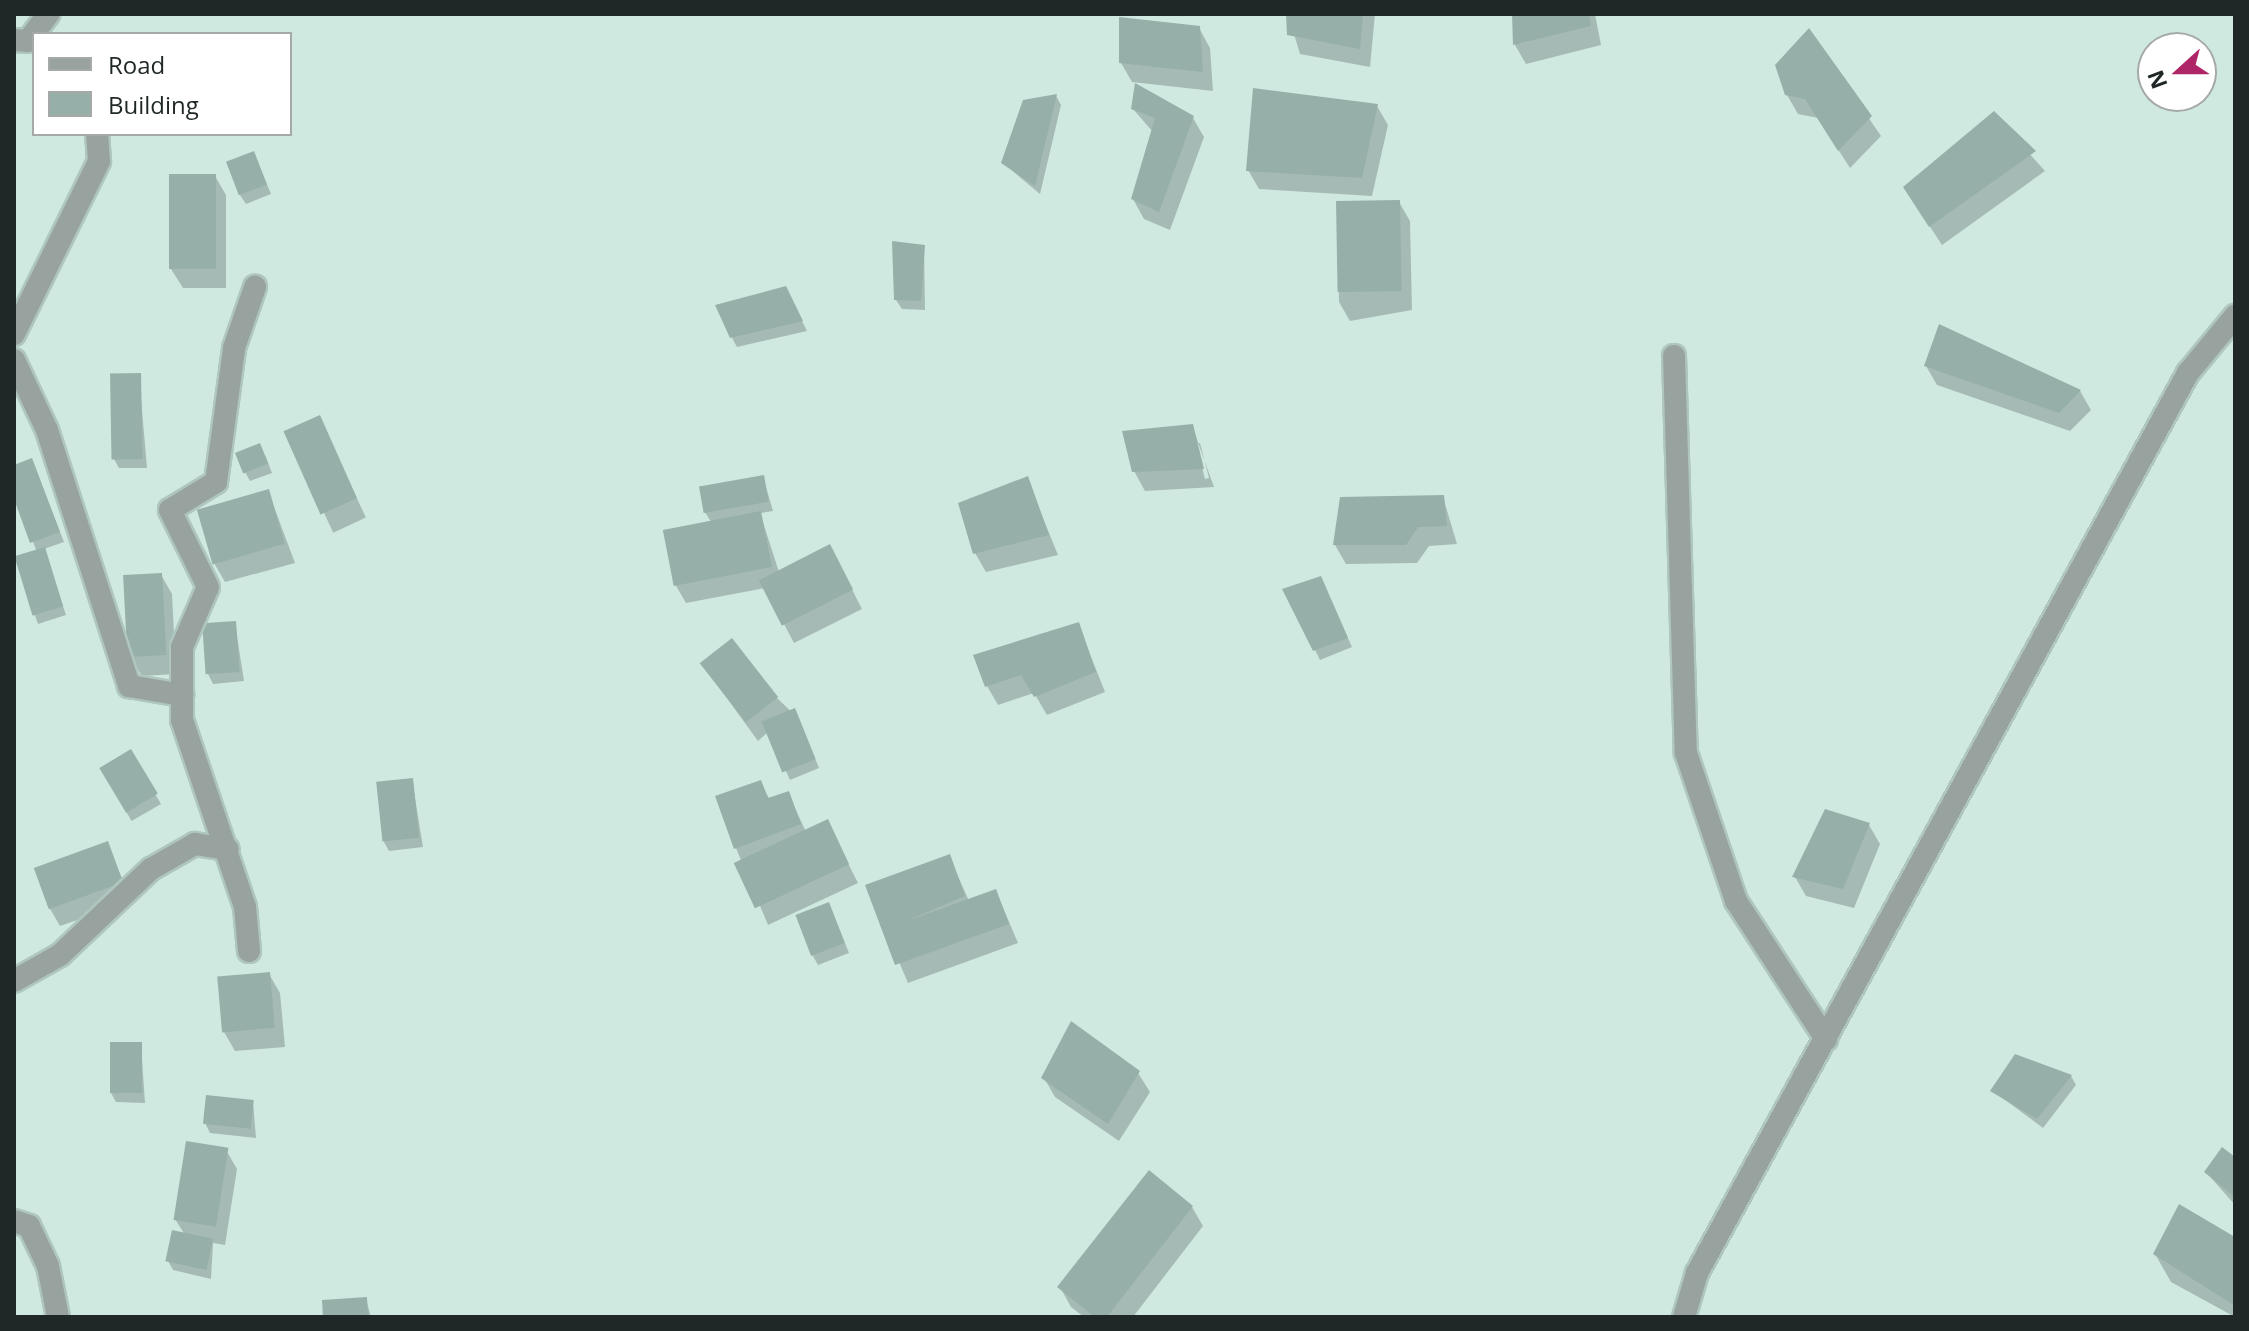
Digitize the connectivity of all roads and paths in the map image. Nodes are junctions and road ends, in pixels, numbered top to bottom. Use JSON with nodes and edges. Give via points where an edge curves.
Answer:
{"nodes":[{"id":1,"x":48,"y":14,"type":"edge"},
{"id":2,"x":33,"y":32,"type":"edge"},
{"id":3,"x":97,"y":136,"type":"edge"},
{"id":4,"x":255,"y":287,"type":"dead end"},
{"id":5,"x":2235,"y":316,"type":"edge"},
{"id":6,"x":14,"y":334,"type":"edge"},
{"id":7,"x":1674,"y":356,"type":"dead end"},
{"id":8,"x":14,"y":360,"type":"edge"},
{"id":9,"x":182,"y":695,"type":"junction"},
{"id":10,"x":228,"y":849,"type":"junction"},
{"id":11,"x":249,"y":951,"type":"dead end"},
{"id":12,"x":14,"y":981,"type":"edge"},
{"id":13,"x":1826,"y":1039,"type":"junction"},
{"id":14,"x":14,"y":1221,"type":"edge"},
{"id":15,"x":58,"y":1317,"type":"edge"},
{"id":16,"x":1684,"y":1317,"type":"edge"}],
"edges":[{"from":1,"to":2,"type":"street"},
{"from":3,"to":6,"type":"street","via":[[99,161]]},
{"from":4,"to":9,"type":"street","via":[[234,348],[216,482],[170,510],[208,587],[182,647]]},
{"from":5,"to":13,"type":"street","via":[[2188,373]]},
{"from":7,"to":13,"type":"street","via":[[1686,753],[1736,901]]},
{"from":8,"to":9,"type":"street","via":[[47,430],[129,686]]},
{"from":9,"to":10,"type":"street","via":[[182,720]]},
{"from":10,"to":11,"type":"street"},
{"from":10,"to":12,"type":"street","via":[[195,844],[151,869],[60,955]]},
{"from":13,"to":16,"type":"street","via":[[1697,1273]]},
{"from":14,"to":15,"type":"street","via":[[29,1226],[48,1266]]}]}
